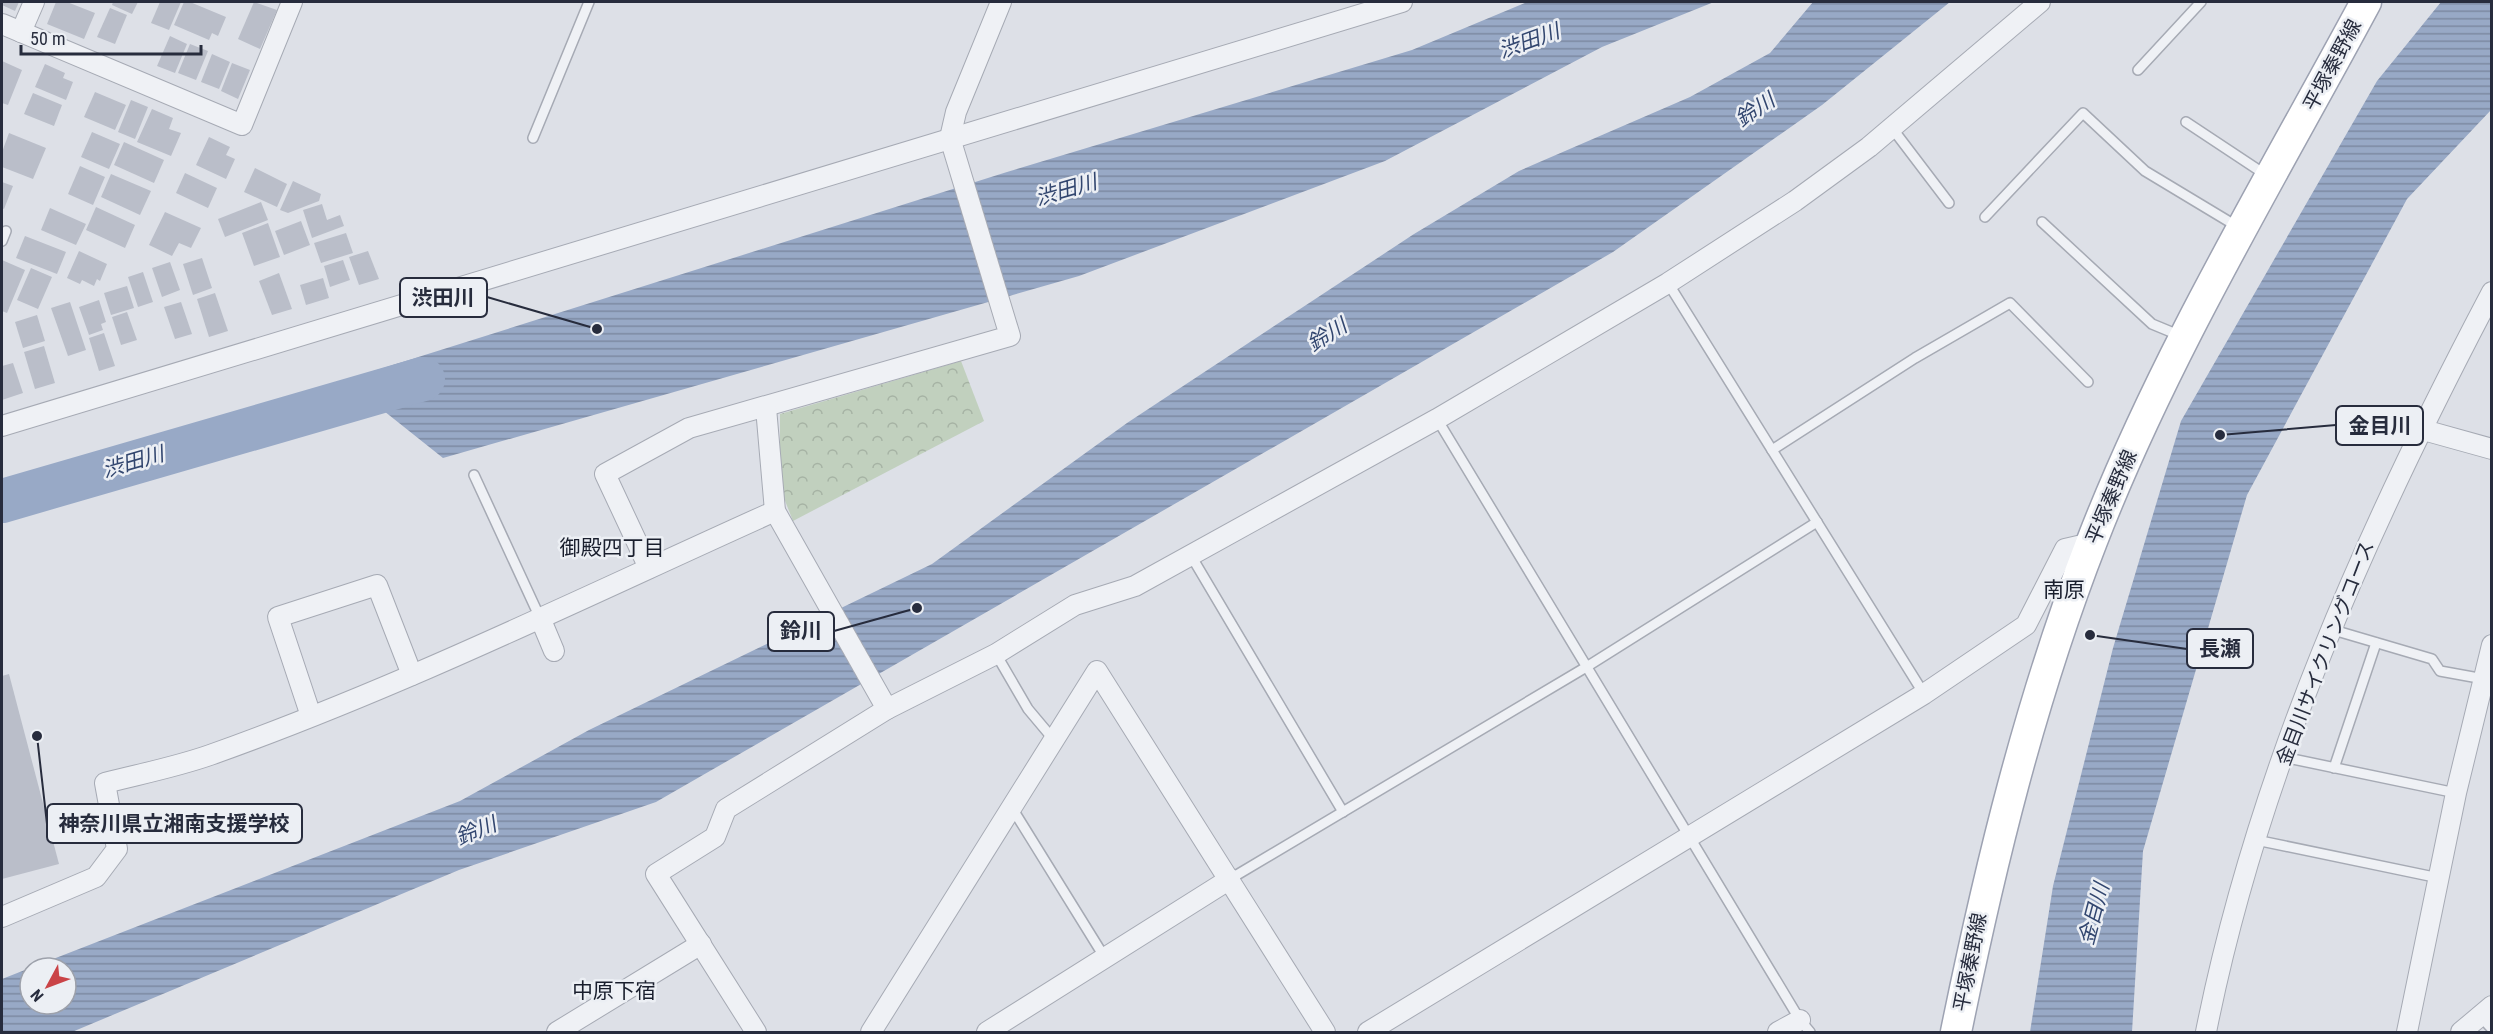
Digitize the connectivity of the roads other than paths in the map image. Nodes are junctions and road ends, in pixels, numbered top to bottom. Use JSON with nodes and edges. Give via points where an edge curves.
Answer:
{"nodes":[{"id":1,"x":34,"y":2,"type":"edge"},
{"id":2,"x":292,"y":2,"type":"edge"},
{"id":3,"x":589,"y":2,"type":"edge"},
{"id":4,"x":1402,"y":2,"type":"edge"},
{"id":5,"x":2040,"y":2,"type":"edge"},
{"id":6,"x":2201,"y":2,"type":"edge"},
{"id":7,"x":2366,"y":2,"type":"edge"},
{"id":8,"x":993,"y":7,"type":"edge"},
{"id":9,"x":2,"y":24,"type":"edge"},
{"id":10,"x":21,"y":32,"type":"junction"},
{"id":11,"x":2138,"y":69,"type":"dead end"},
{"id":12,"x":2186,"y":122,"type":"dead end"},
{"id":13,"x":1892,"y":128,"type":"junction"},
{"id":14,"x":533,"y":138,"type":"dead end"},
{"id":15,"x":950,"y":138,"type":"junction"},
{"id":16,"x":2271,"y":178,"type":"junction"},
{"id":17,"x":1949,"y":203,"type":"dead end"},
{"id":18,"x":1985,"y":217,"type":"dead end"},
{"id":19,"x":2042,"y":222,"type":"dead end"},
{"id":20,"x":2242,"y":230,"type":"junction"},
{"id":21,"x":6,"y":231,"type":"dead end"},
{"id":22,"x":2,"y":241,"type":"edge"},
{"id":23,"x":1668,"y":283,"type":"junction"},
{"id":24,"x":2492,"y":292,"type":"edge"},
{"id":25,"x":2186,"y":338,"type":"junction"},
{"id":26,"x":2088,"y":382,"type":"dead end"},
{"id":27,"x":765,"y":408,"type":"junction"},
{"id":28,"x":1437,"y":419,"type":"junction"},
{"id":29,"x":2,"y":426,"type":"edge"},
{"id":30,"x":2420,"y":429,"type":"junction"},
{"id":31,"x":2492,"y":449,"type":"edge"},
{"id":32,"x":1772,"y":450,"type":"junction"},
{"id":33,"x":474,"y":475,"type":"dead end"},
{"id":34,"x":775,"y":510,"type":"junction"},
{"id":35,"x":1817,"y":522,"type":"junction"},
{"id":36,"x":2091,"y":543,"type":"junction"},
{"id":37,"x":1190,"y":554,"type":"junction"},
{"id":38,"x":649,"y":568,"type":"junction"},
{"id":39,"x":542,"y":620,"type":"junction"},
{"id":40,"x":2330,"y":629,"type":"junction"},
{"id":41,"x":2376,"y":643,"type":"junction"},
{"id":42,"x":2492,"y":645,"type":"edge"},
{"id":43,"x":554,"y":651,"type":"dead end"},
{"id":44,"x":996,"y":654,"type":"junction"},
{"id":45,"x":1588,"y":666,"type":"junction"},
{"id":46,"x":412,"y":675,"type":"junction"},
{"id":47,"x":2484,"y":679,"type":"junction"},
{"id":48,"x":1924,"y":694,"type":"junction"},
{"id":49,"x":887,"y":709,"type":"junction"},
{"id":50,"x":311,"y":716,"type":"junction"},
{"id":51,"x":1054,"y":740,"type":"junction"},
{"id":52,"x":2283,"y":757,"type":"junction"},
{"id":53,"x":2334,"y":768,"type":"junction"},
{"id":54,"x":2456,"y":793,"type":"junction"},
{"id":55,"x":1012,"y":808,"type":"junction"},
{"id":56,"x":1343,"y":812,"type":"junction"},
{"id":57,"x":1691,"y":836,"type":"junction"},
{"id":58,"x":2256,"y":840,"type":"junction"},
{"id":59,"x":2441,"y":878,"type":"junction"},
{"id":60,"x":1230,"y":879,"type":"junction"},
{"id":61,"x":2,"y":917,"type":"edge"},
{"id":62,"x":701,"y":944,"type":"junction"},
{"id":63,"x":1106,"y":960,"type":"junction"},
{"id":64,"x":2488,"y":1017,"type":"edge"},
{"id":65,"x":1805,"y":1026,"type":"edge"},
{"id":66,"x":557,"y":1032,"type":"edge"},
{"id":67,"x":756,"y":1032,"type":"edge"},
{"id":68,"x":871,"y":1032,"type":"edge"},
{"id":69,"x":987,"y":1032,"type":"edge"},
{"id":70,"x":1325,"y":1032,"type":"edge"},
{"id":71,"x":1368,"y":1032,"type":"edge"},
{"id":72,"x":1778,"y":1032,"type":"edge"},
{"id":73,"x":1956,"y":1032,"type":"edge"},
{"id":74,"x":2206,"y":1032,"type":"edge"},
{"id":75,"x":2407,"y":1032,"type":"edge"},
{"id":76,"x":2461,"y":1032,"type":"edge"}],
"edges":[{"from":1,"to":10,"type":"street"},
{"from":2,"to":10,"type":"street","via":[[242,125]]},
{"from":3,"to":14,"type":"lane"},
{"from":4,"to":15,"type":"street"},
{"from":5,"to":13,"type":"street"},
{"from":6,"to":11,"type":"lane"},
{"from":7,"to":16,"type":"main road","name":"平塚秦野線"},
{"from":8,"to":15,"type":"street"},
{"from":9,"to":10,"type":"street"},
{"from":12,"to":16,"type":"lane"},
{"from":13,"to":17,"type":"lane"},
{"from":13,"to":23,"type":"street","via":[[1795,201]]},
{"from":15,"to":27,"type":"street","via":[[1010,336]]},
{"from":15,"to":29,"type":"street"},
{"from":16,"to":20,"type":"main road","name":"平塚秦野線"},
{"from":18,"to":20,"type":"lane","via":[[2082,113],[2145,171]]},
{"from":19,"to":25,"type":"lane","via":[[2152,324]]},
{"from":20,"to":25,"type":"main road","name":"平塚秦野線"},
{"from":21,"to":22,"type":"lane"},
{"from":23,"to":28,"type":"street"},
{"from":23,"to":32,"type":"lane"},
{"from":24,"to":30,"type":"street","name":"金目川サイクリングコース"},
{"from":25,"to":36,"type":"main road","name":"平塚秦野線"},
{"from":26,"to":32,"type":"lane","via":[[2010,303],[1915,358]]},
{"from":27,"to":34,"type":"street"},
{"from":27,"to":38,"type":"street","via":[[689,429],[605,474]]},
{"from":28,"to":37,"type":"street"},
{"from":28,"to":45,"type":"lane"},
{"from":30,"to":31,"type":"street"},
{"from":30,"to":40,"type":"street","name":"金目川サイクリングコース"},
{"from":32,"to":35,"type":"lane"},
{"from":33,"to":39,"type":"lane"},
{"from":34,"to":38,"type":"street"},
{"from":34,"to":49,"type":"street"},
{"from":35,"to":45,"type":"lane"},
{"from":35,"to":48,"type":"lane"},
{"from":36,"to":48,"type":"street","via":[[2065,549],[2026,625]]},
{"from":36,"to":73,"type":"main road","name":"平塚秦野線","via":[[2026,738],[1986,884]]},
{"from":37,"to":44,"type":"street","via":[[1135,586],[1075,605]]},
{"from":37,"to":56,"type":"lane"},
{"from":38,"to":39,"type":"street"},
{"from":39,"to":43,"type":"street"},
{"from":39,"to":46,"type":"street"},
{"from":40,"to":41,"type":"lane"},
{"from":40,"to":52,"type":"street","name":"金目川サイクリングコース"},
{"from":41,"to":47,"type":"lane","via":[[2432,659],[2440,671]]},
{"from":41,"to":53,"type":"lane"},
{"from":42,"to":47,"type":"street"},
{"from":44,"to":49,"type":"street"},
{"from":44,"to":51,"type":"lane","via":[[1028,709]]},
{"from":45,"to":56,"type":"lane"},
{"from":45,"to":57,"type":"lane"},
{"from":46,"to":50,"type":"street"},
{"from":46,"to":50,"type":"street","via":[[377,585],[278,617]]},
{"from":47,"to":54,"type":"street"},
{"from":48,"to":57,"type":"street"},
{"from":49,"to":62,"type":"street","via":[[726,809],[715,837],[656,874]]},
{"from":50,"to":61,"type":"street","via":[[208,755],[105,783],[117,849],[96,877]]},
{"from":51,"to":55,"type":"street"},
{"from":51,"to":60,"type":"street","via":[[1097,670]]},
{"from":52,"to":53,"type":"lane"},
{"from":52,"to":58,"type":"street","name":"金目川サイクリングコース"},
{"from":53,"to":54,"type":"lane"},
{"from":54,"to":59,"type":"street"},
{"from":55,"to":63,"type":"lane"},
{"from":55,"to":68,"type":"street"},
{"from":56,"to":60,"type":"lane"},
{"from":57,"to":65,"type":"lane"},
{"from":57,"to":71,"type":"street"},
{"from":58,"to":59,"type":"lane"},
{"from":58,"to":74,"type":"street","name":"金目川サイクリングコース","via":[[2218,971]]},
{"from":59,"to":75,"type":"street"},
{"from":60,"to":63,"type":"street"},
{"from":60,"to":70,"type":"street"},
{"from":62,"to":66,"type":"street"},
{"from":62,"to":67,"type":"street"},
{"from":63,"to":69,"type":"street"},
{"from":64,"to":76,"type":"street"},
{"from":65,"to":72,"type":"street"}]}
